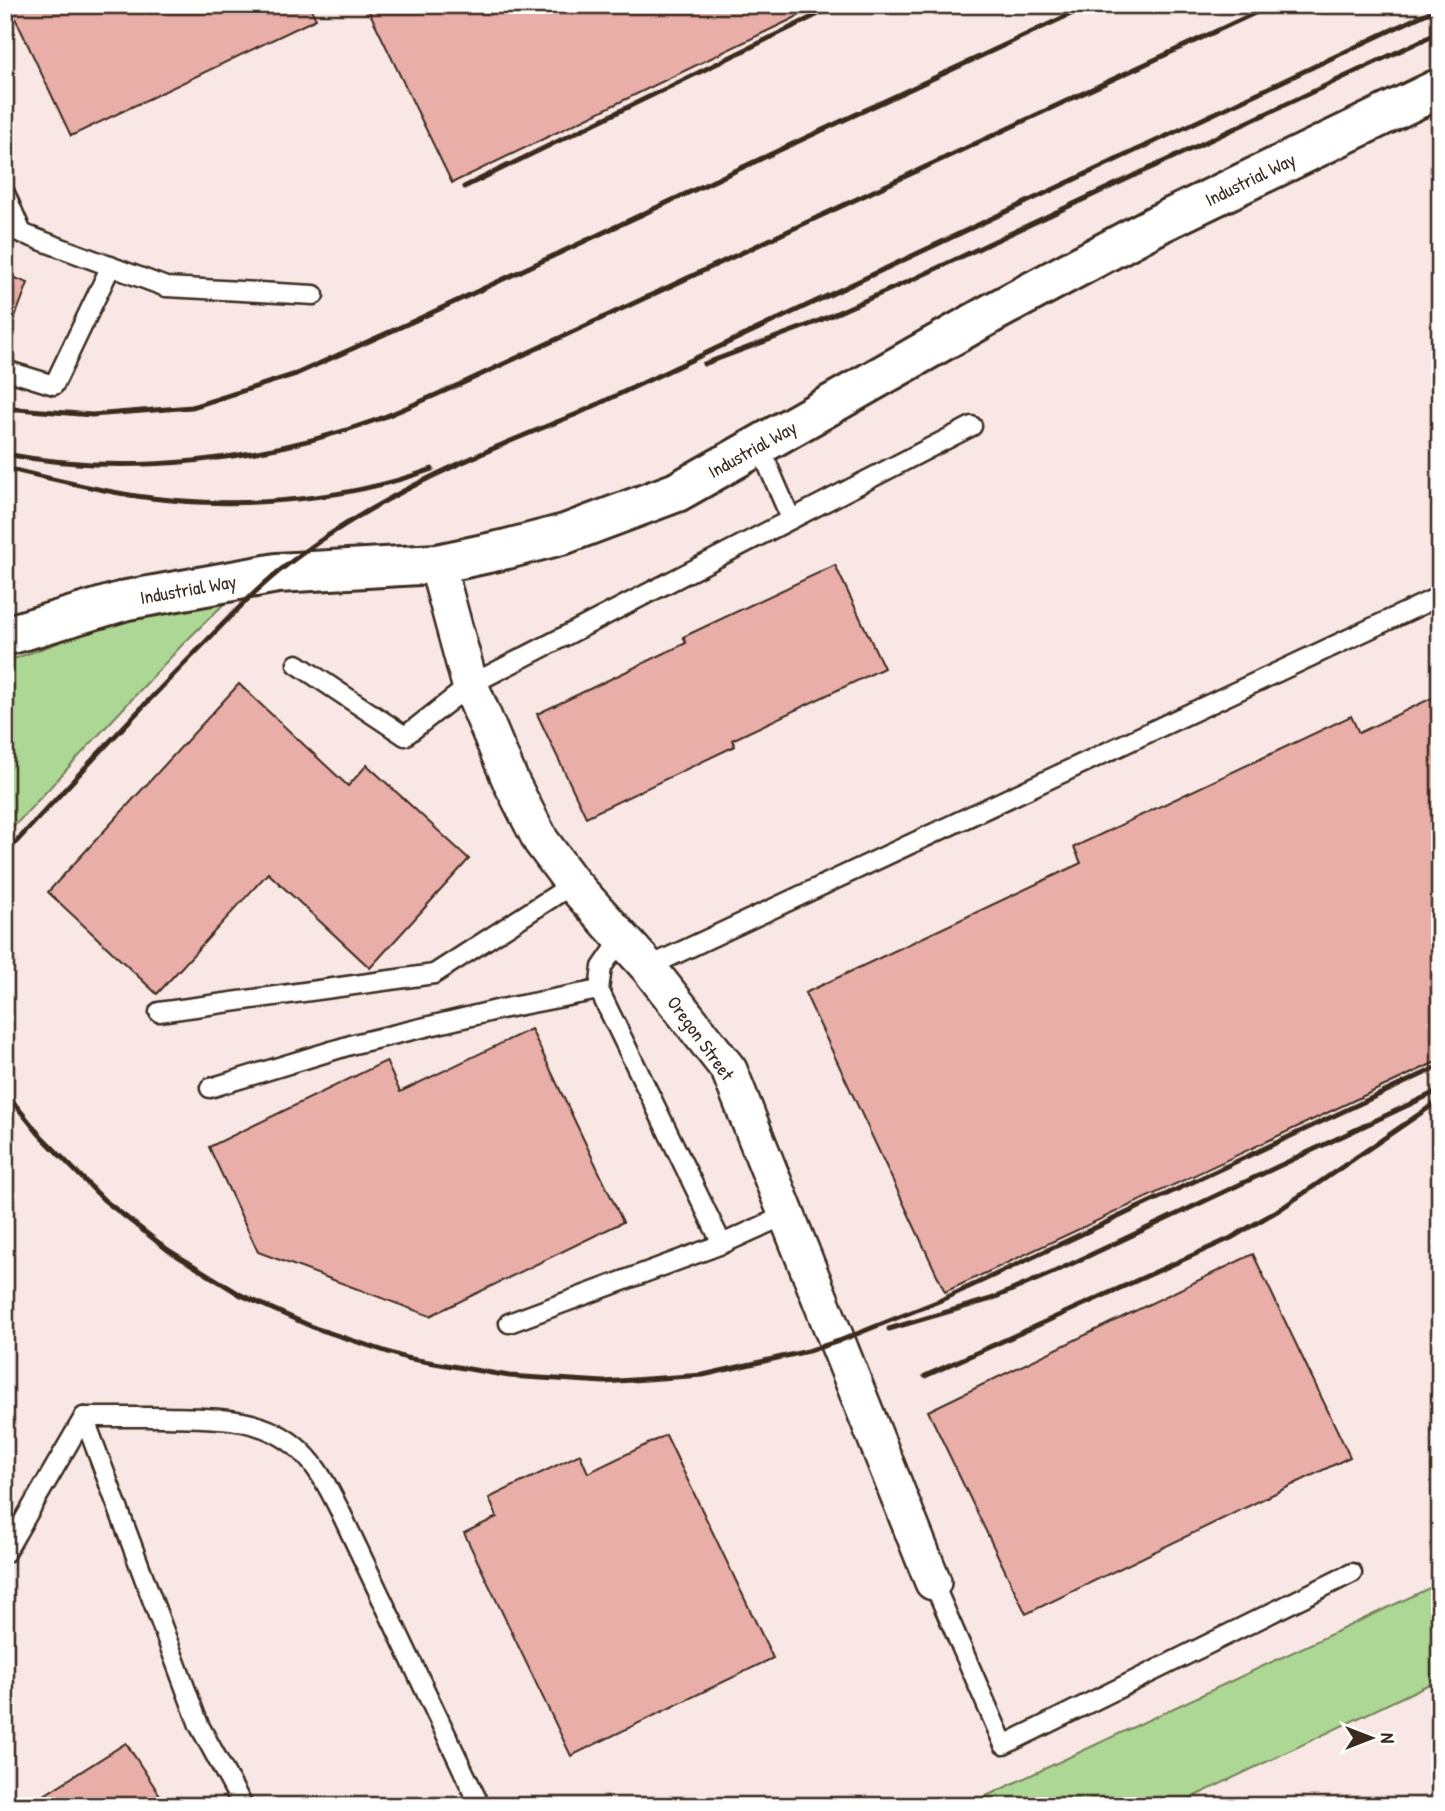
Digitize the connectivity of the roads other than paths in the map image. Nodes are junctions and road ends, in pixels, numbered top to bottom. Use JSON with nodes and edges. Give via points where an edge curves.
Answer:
{"nodes":[{"id":1,"x":1440,"y":88,"type":"edge"},
{"id":2,"x":5,"y":193,"type":"edge"},
{"id":3,"x":14,"y":230,"type":"edge"},
{"id":4,"x":111,"y":266,"type":"junction"},
{"id":5,"x":314,"y":295,"type":"dead end"},
{"id":6,"x":5,"y":370,"type":"edge"},
{"id":7,"x":972,"y":426,"type":"dead end"},
{"id":8,"x":759,"y":445,"type":"junction"},
{"id":9,"x":791,"y":519,"type":"junction"},
{"id":10,"x":436,"y":564,"type":"junction"},
{"id":11,"x":1440,"y":596,"type":"edge"},
{"id":12,"x":5,"y":636,"type":"edge"},
{"id":13,"x":297,"y":664,"type":"dead end"},
{"id":14,"x":470,"y":685,"type":"junction"},
{"id":15,"x":573,"y":884,"type":"junction"},
{"id":16,"x":622,"y":938,"type":"junction"},
{"id":17,"x":648,"y":967,"type":"junction"},
{"id":18,"x":599,"y":990,"type":"junction"},
{"id":19,"x":159,"y":1012,"type":"dead end"},
{"id":20,"x":210,"y":1088,"type":"dead end"},
{"id":21,"x":788,"y":1214,"type":"junction"},
{"id":22,"x":722,"y":1244,"type":"junction"},
{"id":23,"x":509,"y":1323,"type":"dead end"},
{"id":24,"x":84,"y":1417,"type":"junction"},
{"id":25,"x":5,"y":1553,"type":"edge"},
{"id":26,"x":1352,"y":1573,"type":"dead end"},
{"id":27,"x":933,"y":1582,"type":"joint"},
{"id":28,"x":243,"y":1806,"type":"edge"},
{"id":29,"x":480,"y":1806,"type":"edge"}],
"edges":[{"from":1,"to":8,"type":"street","name":"Industrial Way","via":[[1160,223]]},
{"from":2,"to":3,"type":"lane"},
{"from":3,"to":4,"type":"lane"},
{"from":4,"to":5,"type":"lane","via":[[166,287]]},
{"from":4,"to":6,"type":"lane","via":[[54,385]]},
{"from":7,"to":9,"type":"lane"},
{"from":8,"to":9,"type":"lane"},
{"from":8,"to":10,"type":"street","name":"Industrial Way","via":[[677,492],[578,529]]},
{"from":9,"to":14,"type":"lane"},
{"from":10,"to":12,"type":"street","name":"Industrial Way","via":[[277,573],[127,600]]},
{"from":10,"to":14,"type":"street","name":"Oregon Street"},
{"from":11,"to":17,"type":"lane"},
{"from":13,"to":14,"type":"lane","via":[[405,736]]},
{"from":14,"to":15,"type":"street","name":"Oregon Street","via":[[510,782],[541,841]]},
{"from":15,"to":16,"type":"street","name":"Oregon Street"},
{"from":15,"to":19,"type":"lane","via":[[434,974]]},
{"from":16,"to":17,"type":"street","name":"Oregon Street"},
{"from":16,"to":18,"type":"lane","via":[[601,967]]},
{"from":17,"to":21,"type":"street","name":"Oregon Street","via":[[729,1070]]},
{"from":18,"to":20,"type":"lane","via":[[354,1044]]},
{"from":18,"to":22,"type":"lane"},
{"from":21,"to":22,"type":"lane"},
{"from":21,"to":27,"type":"street","name":"Oregon Street"},
{"from":22,"to":23,"type":"lane"},
{"from":24,"to":25,"type":"lane"},
{"from":24,"to":28,"type":"lane","via":[[199,1725]]},
{"from":24,"to":29,"type":"lane","via":[[222,1418],[276,1432],[301,1451],[323,1478]]},
{"from":26,"to":27,"type":"lane","via":[[1004,1745]]}]}
